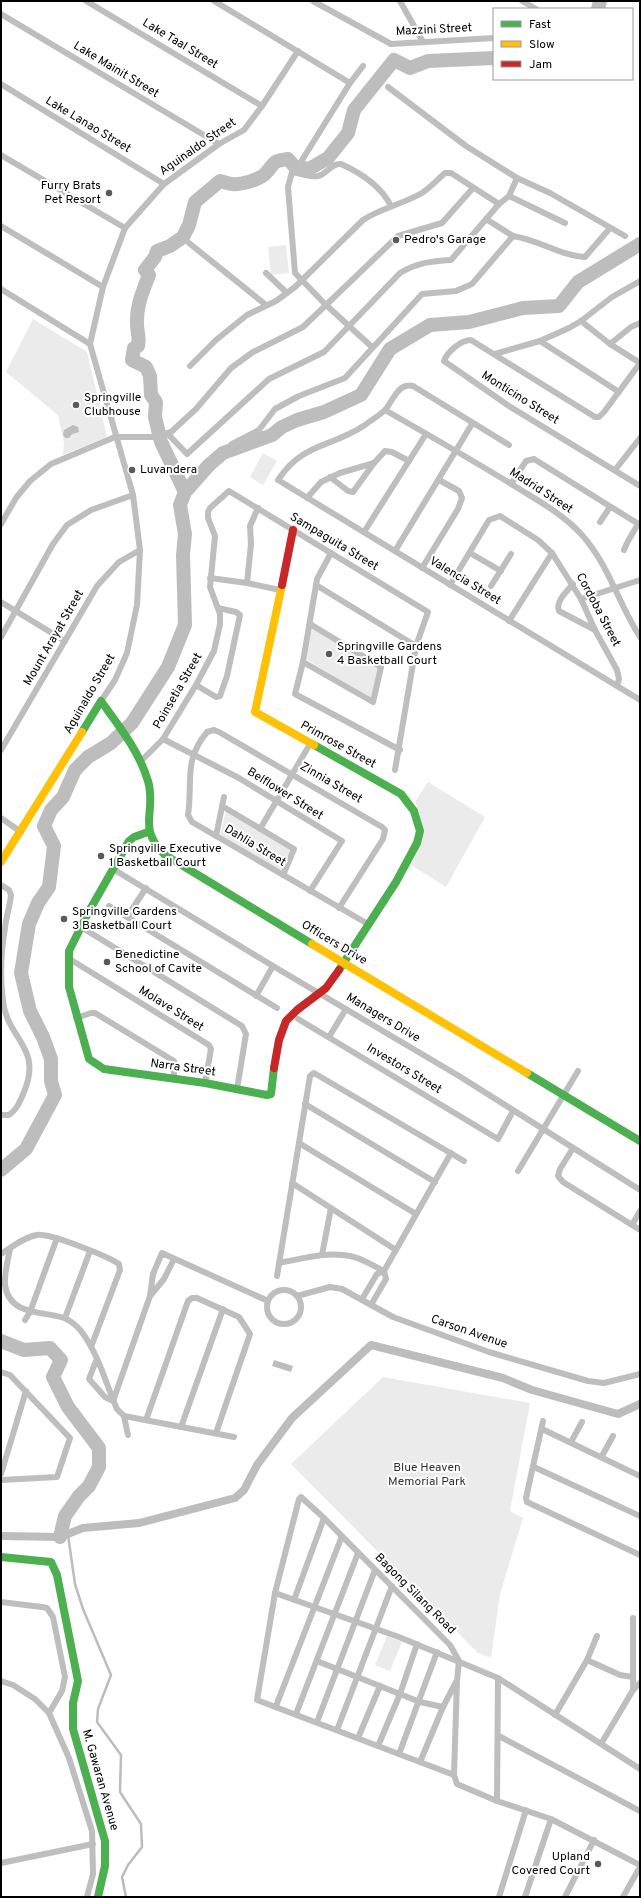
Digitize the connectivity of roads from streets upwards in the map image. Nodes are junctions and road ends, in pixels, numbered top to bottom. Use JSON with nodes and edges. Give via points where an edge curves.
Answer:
{"nodes":[{"id":1,"x":86,"y":1,"type":"edge"},
{"id":2,"x":214,"y":1,"type":"edge"},
{"id":3,"x":313,"y":1,"type":"edge"},
{"id":4,"x":400,"y":1,"type":"edge"},
{"id":5,"x":522,"y":1,"type":"edge"},
{"id":6,"x":534,"y":8,"type":"edge"},
{"id":7,"x":1,"y":14,"type":"edge"},
{"id":8,"x":493,"y":38,"type":"edge"},
{"id":9,"x":423,"y":42,"type":"junction"},
{"id":10,"x":298,"y":51,"type":"junction"},
{"id":11,"x":363,"y":66,"type":"dead end"},
{"id":12,"x":350,"y":83,"type":"junction"},
{"id":13,"x":1,"y":84,"type":"edge"},
{"id":14,"x":388,"y":87,"type":"dead end"},
{"id":15,"x":262,"y":106,"type":"junction"},
{"id":16,"x":219,"y":144,"type":"junction"},
{"id":17,"x":1,"y":156,"type":"edge"},
{"id":18,"x":295,"y":169,"type":"junction"},
{"id":19,"x":517,"y":178,"type":"junction"},
{"id":20,"x":164,"y":184,"type":"junction"},
{"id":21,"x":473,"y":188,"type":"junction"},
{"id":22,"x":509,"y":196,"type":"junction"},
{"id":23,"x":499,"y":204,"type":"junction"},
{"id":24,"x":390,"y":206,"type":"junction"},
{"id":25,"x":486,"y":219,"type":"junction"},
{"id":26,"x":565,"y":223,"type":"dead end"},
{"id":27,"x":1,"y":226,"type":"edge"},
{"id":28,"x":124,"y":228,"type":"junction"},
{"id":29,"x":610,"y":228,"type":"junction"},
{"id":30,"x":513,"y":236,"type":"junction"},
{"id":31,"x":625,"y":236,"type":"dead end"},
{"id":32,"x":189,"y":243,"type":"dead end"},
{"id":33,"x":266,"y":273,"type":"dead end"},
{"id":34,"x":301,"y":280,"type":"junction"},
{"id":35,"x":640,"y":281,"type":"edge"},
{"id":36,"x":103,"y":286,"type":"junction"},
{"id":37,"x":1,"y":289,"type":"edge"},
{"id":38,"x":287,"y":293,"type":"junction"},
{"id":39,"x":325,"y":304,"type":"junction"},
{"id":40,"x":266,"y":305,"type":"junction"},
{"id":41,"x":581,"y":321,"type":"junction"},
{"id":42,"x":640,"y":323,"type":"edge"},
{"id":43,"x":349,"y":325,"type":"junction"},
{"id":44,"x":540,"y":341,"type":"junction"},
{"id":45,"x":90,"y":344,"type":"junction"},
{"id":46,"x":610,"y":344,"type":"junction"},
{"id":47,"x":372,"y":346,"type":"junction"},
{"id":48,"x":495,"y":354,"type":"junction"},
{"id":49,"x":640,"y":363,"type":"edge"},
{"id":50,"x":190,"y":366,"type":"dead end"},
{"id":51,"x":619,"y":392,"type":"junction"},
{"id":52,"x":385,"y":410,"type":"junction"},
{"id":53,"x":472,"y":424,"type":"junction"},
{"id":54,"x":166,"y":434,"type":"junction"},
{"id":55,"x":426,"y":434,"type":"junction"},
{"id":56,"x":115,"y":437,"type":"junction"},
{"id":57,"x":640,"y":438,"type":"edge"},
{"id":58,"x":232,"y":444,"type":"dead end"},
{"id":59,"x":509,"y":446,"type":"dead end"},
{"id":60,"x":455,"y":450,"type":"junction"},
{"id":61,"x":409,"y":461,"type":"junction"},
{"id":62,"x":374,"y":463,"type":"junction"},
{"id":63,"x":615,"y":470,"type":"junction"},
{"id":64,"x":330,"y":477,"type":"junction"},
{"id":65,"x":439,"y":480,"type":"junction"},
{"id":66,"x":511,"y":484,"type":"junction"},
{"id":67,"x":640,"y":486,"type":"edge"},
{"id":68,"x":229,"y":491,"type":"joint"},
{"id":69,"x":132,"y":495,"type":"junction"},
{"id":70,"x":307,"y":498,"type":"junction"},
{"id":71,"x":610,"y":507,"type":"junction"},
{"id":72,"x":258,"y":508,"type":"junction"},
{"id":73,"x":600,"y":522,"type":"dead end"},
{"id":74,"x":1,"y":524,"type":"edge"},
{"id":75,"x":639,"y":525,"type":"edge"},
{"id":76,"x":293,"y":530,"type":"junction"},
{"id":77,"x":364,"y":532,"type":"junction"},
{"id":78,"x":140,"y":550,"type":"junction"},
{"id":79,"x":624,"y":550,"type":"dead end"},
{"id":80,"x":395,"y":551,"type":"junction"},
{"id":81,"x":331,"y":553,"type":"junction"},
{"id":82,"x":470,"y":553,"type":"junction"},
{"id":83,"x":552,"y":553,"type":"junction"},
{"id":84,"x":511,"y":554,"type":"dead end"},
{"id":85,"x":422,"y":568,"type":"junction"},
{"id":86,"x":501,"y":571,"type":"junction"},
{"id":87,"x":210,"y":578,"type":"junction"},
{"id":88,"x":640,"y":580,"type":"edge"},
{"id":89,"x":247,"y":583,"type":"junction"},
{"id":90,"x":573,"y":584,"type":"junction"},
{"id":91,"x":316,"y":585,"type":"junction"},
{"id":92,"x":450,"y":585,"type":"junction"},
{"id":93,"x":491,"y":586,"type":"dead end"},
{"id":94,"x":615,"y":587,"type":"junction"},
{"id":95,"x":280,"y":590,"type":"junction"},
{"id":96,"x":581,"y":599,"type":"junction"},
{"id":97,"x":1,"y":602,"type":"edge"},
{"id":98,"x":218,"y":608,"type":"junction"},
{"id":99,"x":17,"y":611,"type":"junction"},
{"id":100,"x":509,"y":620,"type":"junction"},
{"id":101,"x":310,"y":624,"type":"junction"},
{"id":102,"x":595,"y":630,"type":"junction"},
{"id":103,"x":1,"y":637,"type":"edge"},
{"id":104,"x":640,"y":637,"type":"edge"},
{"id":105,"x":65,"y":641,"type":"junction"},
{"id":106,"x":416,"y":646,"type":"junction"},
{"id":107,"x":303,"y":662,"type":"junction"},
{"id":108,"x":196,"y":684,"type":"junction"},
{"id":109,"x":617,"y":686,"type":"junction"},
{"id":110,"x":640,"y":700,"type":"edge"},
{"id":111,"x":101,"y":702,"type":"junction"},
{"id":112,"x":163,"y":739,"type":"junction"},
{"id":113,"x":310,"y":744,"type":"junction"},
{"id":114,"x":1,"y":750,"type":"edge"},
{"id":115,"x":400,"y":750,"type":"junction"},
{"id":116,"x":193,"y":753,"type":"junction"},
{"id":117,"x":140,"y":762,"type":"junction"},
{"id":118,"x":395,"y":770,"type":"dead end"},
{"id":119,"x":293,"y":774,"type":"junction"},
{"id":120,"x":224,"y":797,"type":"dead end"},
{"id":121,"x":276,"y":802,"type":"junction"},
{"id":122,"x":222,"y":806,"type":"junction"},
{"id":123,"x":1,"y":818,"type":"edge"},
{"id":124,"x":260,"y":829,"type":"junction"},
{"id":125,"x":21,"y":832,"type":"junction"},
{"id":126,"x":148,"y":832,"type":"junction"},
{"id":127,"x":216,"y":836,"type":"junction"},
{"id":128,"x":1,"y":862,"type":"edge"},
{"id":129,"x":113,"y":868,"type":"junction"},
{"id":130,"x":283,"y":875,"type":"junction"},
{"id":131,"x":1,"y":885,"type":"edge"},
{"id":132,"x":146,"y":888,"type":"junction"},
{"id":133,"x":310,"y":891,"type":"junction"},
{"id":134,"x":109,"y":906,"type":"dead end"},
{"id":135,"x":339,"y":908,"type":"junction"},
{"id":136,"x":127,"y":917,"type":"junction"},
{"id":137,"x":368,"y":924,"type":"junction"},
{"id":138,"x":81,"y":927,"type":"junction"},
{"id":139,"x":68,"y":958,"type":"junction"},
{"id":140,"x":344,"y":963,"type":"junction"},
{"id":141,"x":273,"y":966,"type":"junction"},
{"id":142,"x":321,"y":994,"type":"junction"},
{"id":143,"x":256,"y":996,"type":"junction"},
{"id":144,"x":277,"y":1008,"type":"dead end"},
{"id":145,"x":346,"y":1009,"type":"junction"},
{"id":146,"x":76,"y":1018,"type":"junction"},
{"id":147,"x":298,"y":1019,"type":"dead end"},
{"id":148,"x":329,"y":1037,"type":"junction"},
{"id":149,"x":578,"y":1071,"type":"dead end"},
{"id":150,"x":174,"y":1079,"type":"junction"},
{"id":151,"x":205,"y":1083,"type":"junction"},
{"id":152,"x":237,"y":1089,"type":"junction"},
{"id":153,"x":564,"y":1095,"type":"junction"},
{"id":154,"x":306,"y":1104,"type":"junction"},
{"id":155,"x":513,"y":1111,"type":"junction"},
{"id":156,"x":1,"y":1115,"type":"edge"},
{"id":157,"x":543,"y":1129,"type":"junction"},
{"id":158,"x":640,"y":1141,"type":"edge"},
{"id":159,"x":299,"y":1143,"type":"junction"},
{"id":160,"x":573,"y":1148,"type":"junction"},
{"id":161,"x":451,"y":1153,"type":"junction"},
{"id":162,"x":464,"y":1161,"type":"dead end"},
{"id":163,"x":518,"y":1171,"type":"dead end"},
{"id":164,"x":435,"y":1182,"type":"junction"},
{"id":165,"x":292,"y":1183,"type":"junction"},
{"id":166,"x":640,"y":1190,"type":"edge"},
{"id":167,"x":331,"y":1208,"type":"junction"},
{"id":168,"x":640,"y":1211,"type":"edge"},
{"id":169,"x":416,"y":1214,"type":"junction"},
{"id":170,"x":632,"y":1225,"type":"junction"},
{"id":171,"x":640,"y":1230,"type":"edge"},
{"id":172,"x":57,"y":1238,"type":"junction"},
{"id":173,"x":10,"y":1249,"type":"junction"},
{"id":174,"x":396,"y":1250,"type":"junction"},
{"id":175,"x":90,"y":1251,"type":"junction"},
{"id":176,"x":1,"y":1254,"type":"edge"},
{"id":177,"x":322,"y":1255,"type":"junction"},
{"id":178,"x":174,"y":1259,"type":"junction"},
{"id":179,"x":279,"y":1263,"type":"junction"},
{"id":180,"x":384,"y":1271,"type":"junction"},
{"id":181,"x":277,"y":1276,"type":"dead end"},
{"id":182,"x":150,"y":1296,"type":"junction"},
{"id":183,"x":297,"y":1296,"type":"junction"},
{"id":184,"x":362,"y":1299,"type":"junction"},
{"id":185,"x":268,"y":1301,"type":"junction"},
{"id":186,"x":371,"y":1305,"type":"junction"},
{"id":187,"x":223,"y":1309,"type":"junction"},
{"id":188,"x":30,"y":1312,"type":"junction"},
{"id":189,"x":65,"y":1318,"type":"junction"},
{"id":190,"x":26,"y":1320,"type":"dead end"},
{"id":191,"x":91,"y":1347,"type":"junction"},
{"id":192,"x":96,"y":1361,"type":"junction"},
{"id":193,"x":1,"y":1372,"type":"edge"},
{"id":194,"x":640,"y":1374,"type":"edge"},
{"id":195,"x":26,"y":1391,"type":"junction"},
{"id":196,"x":113,"y":1401,"type":"junction"},
{"id":197,"x":124,"y":1416,"type":"junction"},
{"id":198,"x":146,"y":1420,"type":"junction"},
{"id":199,"x":543,"y":1421,"type":"dead end"},
{"id":200,"x":582,"y":1422,"type":"dead end"},
{"id":201,"x":181,"y":1427,"type":"junction"},
{"id":202,"x":542,"y":1429,"type":"junction"},
{"id":203,"x":216,"y":1433,"type":"junction"},
{"id":204,"x":128,"y":1435,"type":"dead end"},
{"id":205,"x":613,"y":1436,"type":"dead end"},
{"id":206,"x":234,"y":1437,"type":"dead end"},
{"id":207,"x":571,"y":1442,"type":"junction"},
{"id":208,"x":602,"y":1456,"type":"junction"},
{"id":209,"x":534,"y":1467,"type":"junction"},
{"id":210,"x":639,"y":1473,"type":"edge"},
{"id":211,"x":1,"y":1474,"type":"edge"},
{"id":212,"x":1,"y":1480,"type":"edge"},
{"id":213,"x":640,"y":1516,"type":"edge"},
{"id":214,"x":324,"y":1518,"type":"junction"},
{"id":215,"x":342,"y":1536,"type":"junction"},
{"id":216,"x":358,"y":1553,"type":"junction"},
{"id":217,"x":640,"y":1555,"type":"edge"},
{"id":218,"x":1,"y":1557,"type":"edge"},
{"id":219,"x":375,"y":1570,"type":"junction"},
{"id":220,"x":392,"y":1586,"type":"junction"},
{"id":221,"x":276,"y":1593,"type":"junction"},
{"id":222,"x":294,"y":1600,"type":"junction"},
{"id":223,"x":1,"y":1602,"type":"edge"},
{"id":224,"x":314,"y":1608,"type":"junction"},
{"id":225,"x":335,"y":1616,"type":"junction"},
{"id":226,"x":633,"y":1618,"type":"dead end"},
{"id":227,"x":354,"y":1622,"type":"junction"},
{"id":228,"x":637,"y":1628,"type":"edge"},
{"id":229,"x":376,"y":1629,"type":"junction"},
{"id":230,"x":597,"y":1636,"type":"dead end"},
{"id":231,"x":417,"y":1644,"type":"junction"},
{"id":232,"x":437,"y":1652,"type":"junction"},
{"id":233,"x":459,"y":1660,"type":"junction"},
{"id":234,"x":586,"y":1660,"type":"junction"},
{"id":235,"x":317,"y":1661,"type":"junction"},
{"id":236,"x":338,"y":1670,"type":"junction"},
{"id":237,"x":633,"y":1677,"type":"junction"},
{"id":238,"x":358,"y":1678,"type":"junction"},
{"id":239,"x":498,"y":1678,"type":"junction"},
{"id":240,"x":457,"y":1680,"type":"junction"},
{"id":241,"x":1,"y":1681,"type":"edge"},
{"id":242,"x":640,"y":1683,"type":"edge"},
{"id":243,"x":380,"y":1686,"type":"junction"},
{"id":244,"x":633,"y":1690,"type":"junction"},
{"id":245,"x":400,"y":1694,"type":"junction"},
{"id":246,"x":420,"y":1702,"type":"junction"},
{"id":247,"x":276,"y":1706,"type":"junction"},
{"id":248,"x":443,"y":1707,"type":"junction"},
{"id":249,"x":49,"y":1713,"type":"junction"},
{"id":250,"x":296,"y":1714,"type":"junction"},
{"id":251,"x":555,"y":1715,"type":"junction"},
{"id":252,"x":317,"y":1722,"type":"junction"},
{"id":253,"x":337,"y":1730,"type":"junction"},
{"id":254,"x":499,"y":1736,"type":"junction"},
{"id":255,"x":358,"y":1738,"type":"junction"},
{"id":256,"x":601,"y":1744,"type":"junction"},
{"id":257,"x":378,"y":1746,"type":"junction"},
{"id":258,"x":399,"y":1754,"type":"junction"},
{"id":259,"x":420,"y":1762,"type":"junction"},
{"id":260,"x":640,"y":1769,"type":"edge"},
{"id":261,"x":454,"y":1775,"type":"junction"},
{"id":262,"x":497,"y":1801,"type":"junction"},
{"id":263,"x":526,"y":1810,"type":"junction"},
{"id":264,"x":640,"y":1811,"type":"edge"},
{"id":265,"x":551,"y":1819,"type":"junction"},
{"id":266,"x":594,"y":1840,"type":"junction"},
{"id":267,"x":93,"y":1844,"type":"junction"},
{"id":268,"x":1,"y":1863,"type":"edge"},
{"id":269,"x":640,"y":1866,"type":"edge"},
{"id":270,"x":87,"y":1897,"type":"edge"},
{"id":271,"x":98,"y":1897,"type":"edge"},
{"id":272,"x":499,"y":1897,"type":"edge"},
{"id":273,"x":525,"y":1897,"type":"edge"},
{"id":274,"x":565,"y":1897,"type":"edge"},
{"id":275,"x":623,"y":1897,"type":"edge"}],
"edges":[{"from":1,"to":15,"type":"street","name":"Lake Taal Street"},
{"from":2,"to":10,"type":"street"},
{"from":3,"to":9,"type":"street","name":"Mazzini Street","via":[[387,42]]},
{"from":4,"to":9,"type":"street"},
{"from":5,"to":6,"type":"street"},
{"from":7,"to":16,"type":"street","name":"Lake Mainit Street"},
{"from":8,"to":9,"type":"street","name":"Mazzini Street"},
{"from":10,"to":12,"type":"street"},
{"from":10,"to":15,"type":"street","name":"Aguinaldo Street"},
{"from":11,"to":12,"type":"street"},
{"from":12,"to":18,"type":"street"},
{"from":13,"to":20,"type":"street","name":"Lake Lanao Street"},
{"from":14,"to":19,"type":"street","via":[[466,146]]},
{"from":15,"to":16,"type":"street","name":"Aguinaldo Street","via":[[244,130]]},
{"from":16,"to":20,"type":"street","name":"Aguinaldo Street"},
{"from":17,"to":28,"type":"street"},
{"from":18,"to":24,"type":"street","via":[[320,176],[335,164],[341,164],[372,182],[383,193]]},
{"from":18,"to":34,"type":"street","via":[[288,187],[295,273]]},
{"from":19,"to":22,"type":"street"},
{"from":19,"to":29,"type":"street","via":[[550,193]]},
{"from":20,"to":28,"type":"street","name":"Aguinaldo Street"},
{"from":21,"to":23,"type":"street"},
{"from":21,"to":24,"type":"street","via":[[451,173],[445,173],[422,193]]},
{"from":21,"to":39,"type":"street","via":[[442,223],[398,236]]},
{"from":22,"to":23,"type":"street"},
{"from":22,"to":26,"type":"street"},
{"from":23,"to":25,"type":"street"},
{"from":24,"to":34,"type":"street","via":[[363,220]]},
{"from":25,"to":30,"type":"street"},
{"from":25,"to":43,"type":"street","via":[[451,260],[409,267]]},
{"from":27,"to":36,"type":"street"},
{"from":28,"to":36,"type":"street","name":"Aguinaldo Street"},
{"from":29,"to":30,"type":"street","via":[[585,257],[572,257],[530,238]]},
{"from":29,"to":31,"type":"street"},
{"from":30,"to":47,"type":"street","via":[[472,284],[456,291],[422,294]]},
{"from":32,"to":40,"type":"street"},
{"from":33,"to":38,"type":"street"},
{"from":34,"to":38,"type":"street"},
{"from":34,"to":39,"type":"street"},
{"from":35,"to":41,"type":"street","via":[[612,297]]},
{"from":36,"to":45,"type":"street","name":"Aguinaldo Street"},
{"from":37,"to":45,"type":"street"},
{"from":38,"to":40,"type":"street"},
{"from":39,"to":43,"type":"street"},
{"from":39,"to":54,"type":"street","via":[[302,327],[253,352],[231,368],[196,409]]},
{"from":40,"to":50,"type":"street","via":[[247,315],[216,340]]},
{"from":41,"to":44,"type":"street"},
{"from":41,"to":46,"type":"street"},
{"from":42,"to":46,"type":"street"},
{"from":43,"to":47,"type":"street"},
{"from":43,"to":54,"type":"street","via":[[324,352],[269,380],[257,389],[187,454]]},
{"from":44,"to":48,"type":"street"},
{"from":44,"to":51,"type":"street"},
{"from":45,"to":56,"type":"street","name":"Aguinaldo Street"},
{"from":46,"to":49,"type":"street"},
{"from":47,"to":58,"type":"street","via":[[345,378],[298,396],[275,409],[259,430]]},
{"from":48,"to":51,"type":"street","via":[[595,417],[604,412]]},
{"from":48,"to":63,"type":"street","name":"Monticino Street","via":[[471,340],[466,340],[445,357],[444,361],[509,406]]},
{"from":49,"to":51,"type":"street"},
{"from":52,"to":53,"type":"street","via":[[407,384]]},
{"from":52,"to":55,"type":"street","name":"Madrid Street"},
{"from":52,"to":70,"type":"street","name":"Valencia Street","via":[[358,429],[307,450],[286,468],[278,480]]},
{"from":53,"to":59,"type":"street"},
{"from":53,"to":60,"type":"street"},
{"from":54,"to":56,"type":"street"},
{"from":55,"to":60,"type":"street","name":"Madrid Street"},
{"from":55,"to":61,"type":"street"},
{"from":56,"to":69,"type":"street","name":"Aguinaldo Street"},
{"from":56,"to":74,"type":"street","via":[[51,464],[30,481],[16,498]]},
{"from":57,"to":63,"type":"street"},
{"from":60,"to":65,"type":"street"},
{"from":60,"to":66,"type":"street","name":"Madrid Street"},
{"from":61,"to":62,"type":"street","via":[[385,451]]},
{"from":61,"to":77,"type":"street"},
{"from":62,"to":64,"type":"street"},
{"from":62,"to":64,"type":"street","via":[[353,492]]},
{"from":63,"to":67,"type":"street","name":"Monticino Street"},
{"from":64,"to":70,"type":"street","via":[[321,482]]},
{"from":65,"to":80,"type":"street"},
{"from":65,"to":85,"type":"street","via":[[459,491],[462,498]]},
{"from":66,"to":71,"type":"street","via":[[526,461],[534,459]]},
{"from":66,"to":94,"type":"street","name":"Madrid Street","via":[[555,511],[582,534],[608,571]]},
{"from":68,"to":72,"type":"street","name":"Sampaguita Street"},
{"from":68,"to":87,"type":"street","name":"Poinsetia Street","via":[[208,512],[215,536]]},
{"from":69,"to":78,"type":"street","name":"Aguinaldo Street"},
{"from":69,"to":99,"type":"street","via":[[91,510],[67,525],[53,544]]},
{"from":70,"to":77,"type":"street","name":"Valencia Street"},
{"from":71,"to":73,"type":"street"},
{"from":71,"to":75,"type":"street"},
{"from":72,"to":76,"type":"street","name":"Sampaguita Street"},
{"from":72,"to":89,"type":"street","via":[[250,526]]},
{"from":75,"to":79,"type":"street"},
{"from":76,"to":81,"type":"street","name":"Sampaguita Street"},
{"from":76,"to":95,"type":"street","name":"Primrose Street"},
{"from":77,"to":80,"type":"street","name":"Valencia Street"},
{"from":78,"to":105,"type":"street","name":"Mount Arayat Street","via":[[119,562],[96,586]]},
{"from":78,"to":111,"type":"street","name":"Aguinaldo Street","via":[[137,605],[127,653],[115,680]]},
{"from":80,"to":85,"type":"street","name":"Valencia Street"},
{"from":81,"to":91,"type":"street"},
{"from":81,"to":106,"type":"street","name":"Sampaguita Street","via":[[428,612]]},
{"from":82,"to":83,"type":"street","name":"Cordoba Street","via":[[489,520],[500,516],[538,540]]},
{"from":82,"to":86,"type":"street"},
{"from":82,"to":92,"type":"street","name":"Cordoba Street"},
{"from":83,"to":90,"type":"street","name":"Cordoba Street"},
{"from":83,"to":100,"type":"street"},
{"from":84,"to":86,"type":"street"},
{"from":85,"to":92,"type":"street","name":"Valencia Street"},
{"from":86,"to":93,"type":"street"},
{"from":87,"to":89,"type":"street"},
{"from":87,"to":98,"type":"street","name":"Poinsetia Street","via":[[210,587]]},
{"from":88,"to":94,"type":"street"},
{"from":89,"to":95,"type":"street"},
{"from":90,"to":96,"type":"street","name":"Cordoba Street"},
{"from":90,"to":102,"type":"street","via":[[557,607],[559,611]]},
{"from":91,"to":101,"type":"street"},
{"from":91,"to":106,"type":"street"},
{"from":92,"to":100,"type":"street","name":"Valencia Street"},
{"from":94,"to":96,"type":"street"},
{"from":94,"to":104,"type":"street","name":"Madrid Street","via":[[625,612]]},
{"from":95,"to":113,"type":"street","name":"Primrose Street","via":[[255,712]]},
{"from":96,"to":102,"type":"street","name":"Cordoba Street"},
{"from":97,"to":99,"type":"street"},
{"from":98,"to":108,"type":"street","name":"Poinsetia Street","via":[[220,624],[214,651]]},
{"from":98,"to":108,"type":"street","via":[[240,615],[227,676],[218,697]]},
{"from":99,"to":103,"type":"street"},
{"from":99,"to":105,"type":"street"},
{"from":100,"to":109,"type":"street","name":"Valencia Street"},
{"from":101,"to":107,"type":"street"},
{"from":101,"to":107,"type":"street","via":[[381,668],[373,702]]},
{"from":102,"to":109,"type":"street","name":"Cordoba Street","via":[[617,670]]},
{"from":105,"to":114,"type":"street","name":"Mount Arayat Street"},
{"from":106,"to":115,"type":"street"},
{"from":107,"to":115,"type":"street","via":[[295,694]]},
{"from":108,"to":112,"type":"street","name":"Poinsetia Street"},
{"from":109,"to":110,"type":"street","name":"Valencia Street"},
{"from":111,"to":117,"type":"street"},
{"from":111,"to":125,"type":"street","name":"Aguinaldo Street"},
{"from":112,"to":116,"type":"street","name":"Belflower Street"},
{"from":112,"to":117,"type":"street","name":"Poinsetia Street"},
{"from":113,"to":119,"type":"street"},
{"from":113,"to":137,"type":"street","name":"Primrose Street","via":[[401,794],[409,801],[418,820],[420,832],[417,845]]},
{"from":115,"to":118,"type":"street"},
{"from":116,"to":119,"type":"street","name":"Zinnia Street","via":[[207,732],[214,730]]},
{"from":116,"to":121,"type":"street","name":"Belflower Street"},
{"from":116,"to":127,"type":"street","name":"Dahlia Street","via":[[189,770],[191,796],[188,815],[192,822]]},
{"from":117,"to":126,"type":"street","via":[[150,791]]},
{"from":119,"to":121,"type":"street"},
{"from":119,"to":135,"type":"street","name":"Zinnia Street","via":[[377,822],[385,830],[383,839]]},
{"from":120,"to":122,"type":"street"},
{"from":121,"to":124,"type":"street"},
{"from":121,"to":133,"type":"street","name":"Belflower Street","via":[[342,841]]},
{"from":122,"to":124,"type":"street"},
{"from":122,"to":127,"type":"street"},
{"from":123,"to":125,"type":"street"},
{"from":124,"to":130,"type":"street","via":[[294,849]]},
{"from":125,"to":128,"type":"street","name":"Aguinaldo Street"},
{"from":126,"to":129,"type":"street","name":"Narra Street","via":[[129,841]]},
{"from":126,"to":140,"type":"street","name":"Officers Drive","via":[[156,848],[165,855]]},
{"from":127,"to":130,"type":"street","name":"Dahlia Street"},
{"from":129,"to":132,"type":"street","name":"Managers Drive"},
{"from":129,"to":138,"type":"street","name":"Narra Street"},
{"from":130,"to":133,"type":"street","name":"Dahlia Street"},
{"from":131,"to":156,"type":"street","via":[[12,895],[2,954],[3,1001],[8,1018],[26,1048],[30,1064],[27,1085],[19,1103],[9,1115]]},
{"from":132,"to":136,"type":"street"},
{"from":132,"to":141,"type":"street","name":"Managers Drive"},
{"from":133,"to":135,"type":"street","name":"Dahlia Street"},
{"from":134,"to":136,"type":"street"},
{"from":135,"to":137,"type":"street","name":"Dahlia Street"},
{"from":136,"to":143,"type":"street"},
{"from":137,"to":140,"type":"street","name":"Primrose Street"},
{"from":138,"to":139,"type":"street","name":"Narra Street","via":[[71,945]]},
{"from":138,"to":152,"type":"street","via":[[242,1026],[246,1034]]},
{"from":139,"to":146,"type":"street","name":"Narra Street","via":[[69,987]]},
{"from":139,"to":151,"type":"street","name":"Molave Street","via":[[210,1045]]},
{"from":140,"to":142,"type":"street","name":"Narra Street"},
{"from":140,"to":153,"type":"street","name":"Officers Drive"},
{"from":141,"to":142,"type":"street","name":"Managers Drive"},
{"from":141,"to":143,"type":"street"},
{"from":142,"to":145,"type":"street","name":"Managers Drive"},
{"from":142,"to":152,"type":"street","name":"Narra Street","via":[[291,1015],[282,1028],[271,1094]]},
{"from":143,"to":144,"type":"street"},
{"from":145,"to":148,"type":"street"},
{"from":145,"to":155,"type":"street","name":"Managers Drive"},
{"from":146,"to":150,"type":"street","via":[[95,1013],[174,1062]]},
{"from":146,"to":150,"type":"street","name":"Narra Street","via":[[89,1059],[96,1066]]},
{"from":147,"to":148,"type":"street","name":"Investors Street"},
{"from":148,"to":155,"type":"street","name":"Investors Street","via":[[498,1139]]},
{"from":149,"to":153,"type":"street"},
{"from":150,"to":151,"type":"street","name":"Narra Street"},
{"from":151,"to":152,"type":"street","name":"Narra Street"},
{"from":153,"to":157,"type":"street"},
{"from":153,"to":158,"type":"street","name":"Officers Drive"},
{"from":154,"to":159,"type":"street"},
{"from":154,"to":161,"type":"street","via":[[310,1076],[314,1073]]},
{"from":154,"to":164,"type":"street"},
{"from":155,"to":157,"type":"street","name":"Managers Drive"},
{"from":157,"to":160,"type":"street","name":"Managers Drive"},
{"from":157,"to":163,"type":"street"},
{"from":159,"to":165,"type":"street"},
{"from":159,"to":169,"type":"street"},
{"from":160,"to":166,"type":"street","name":"Managers Drive"},
{"from":160,"to":170,"type":"street","via":[[558,1176],[563,1182]]},
{"from":161,"to":162,"type":"street"},
{"from":161,"to":164,"type":"street"},
{"from":164,"to":169,"type":"street"},
{"from":165,"to":167,"type":"street"},
{"from":165,"to":179,"type":"street"},
{"from":167,"to":174,"type":"street"},
{"from":167,"to":177,"type":"street"},
{"from":168,"to":170,"type":"street"},
{"from":169,"to":174,"type":"street"},
{"from":170,"to":171,"type":"street"},
{"from":172,"to":173,"type":"street","via":[[38,1235]]},
{"from":172,"to":175,"type":"street"},
{"from":172,"to":188,"type":"street"},
{"from":173,"to":176,"type":"street"},
{"from":173,"to":188,"type":"street","via":[[5,1280],[7,1291],[16,1304]]},
{"from":174,"to":180,"type":"street"},
{"from":175,"to":189,"type":"street"},
{"from":175,"to":191,"type":"street","via":[[117,1263],[120,1268]]},
{"from":177,"to":179,"type":"street"},
{"from":177,"to":180,"type":"street","via":[[350,1256]]},
{"from":178,"to":182,"type":"street","via":[[164,1279]]},
{"from":178,"to":182,"type":"street","via":[[162,1253],[153,1274]]},
{"from":178,"to":185,"type":"street"},
{"from":179,"to":181,"type":"street"},
{"from":180,"to":184,"type":"street","via":[[377,1274]]},
{"from":180,"to":186,"type":"street","via":[[386,1279]]},
{"from":182,"to":196,"type":"street"},
{"from":183,"to":184,"type":"street","name":"Carson Avenue","via":[[330,1287],[342,1289]]},
{"from":183,"to":185,"type":"street","via":[[291,1292],[278,1291]]},
{"from":183,"to":185,"type":"street","via":[[300,1313],[286,1324],[278,1323],[271,1318],[267,1310]]},
{"from":184,"to":186,"type":"street","name":"Carson Avenue"},
{"from":186,"to":194,"type":"street","name":"Carson Avenue","via":[[393,1317],[489,1352],[588,1381],[604,1383]]},
{"from":187,"to":198,"type":"street","via":[[197,1298],[190,1299]]},
{"from":187,"to":201,"type":"street"},
{"from":187,"to":203,"type":"street","via":[[241,1318],[250,1334]]},
{"from":188,"to":189,"type":"street"},
{"from":188,"to":190,"type":"street"},
{"from":189,"to":191,"type":"street","via":[[81,1331]]},
{"from":191,"to":192,"type":"street"},
{"from":192,"to":196,"type":"street"},
{"from":192,"to":196,"type":"street","via":[[89,1379],[105,1398]]},
{"from":193,"to":195,"type":"street","via":[[10,1375]]},
{"from":195,"to":211,"type":"street"},
{"from":195,"to":212,"type":"street","via":[[70,1438],[57,1477]]},
{"from":196,"to":197,"type":"street"},
{"from":197,"to":198,"type":"street"},
{"from":197,"to":204,"type":"street"},
{"from":198,"to":201,"type":"street"},
{"from":199,"to":202,"type":"street"},
{"from":200,"to":207,"type":"street"},
{"from":201,"to":203,"type":"street"},
{"from":202,"to":207,"type":"street"},
{"from":202,"to":209,"type":"street"},
{"from":203,"to":206,"type":"street"},
{"from":205,"to":208,"type":"street"},
{"from":207,"to":208,"type":"street"},
{"from":208,"to":210,"type":"street"},
{"from":209,"to":213,"type":"street"},
{"from":209,"to":217,"type":"street","via":[[527,1502]]},
{"from":214,"to":215,"type":"street","name":"Bagong Silang Road"},
{"from":214,"to":221,"type":"street","name":"Bagong Silang Road","via":[[301,1497],[299,1499]]},
{"from":214,"to":222,"type":"street"},
{"from":215,"to":216,"type":"street","name":"Bagong Silang Road"},
{"from":215,"to":224,"type":"street"},
{"from":216,"to":219,"type":"street","name":"Bagong Silang Road"},
{"from":216,"to":225,"type":"street"},
{"from":218,"to":271,"type":"street","name":"M. Gawaran Avenue","via":[[51,1562],[57,1575],[78,1681],[73,1703],[73,1729],[105,1841],[105,1866]]},
{"from":219,"to":220,"type":"street","name":"Bagong Silang Road"},
{"from":219,"to":227,"type":"street"},
{"from":220,"to":229,"type":"street"},
{"from":220,"to":233,"type":"street","name":"Bagong Silang Road","via":[[450,1645]]},
{"from":221,"to":222,"type":"street"},
{"from":221,"to":247,"type":"street","via":[[256,1697],[259,1702]]},
{"from":222,"to":224,"type":"street"},
{"from":223,"to":249,"type":"street","via":[[42,1606],[47,1608],[53,1617],[65,1677],[62,1691]]},
{"from":224,"to":225,"type":"street"},
{"from":224,"to":247,"type":"street"},
{"from":225,"to":227,"type":"street"},
{"from":225,"to":235,"type":"street"},
{"from":226,"to":228,"type":"street"},
{"from":227,"to":229,"type":"street"},
{"from":227,"to":236,"type":"street"},
{"from":228,"to":237,"type":"street"},
{"from":229,"to":231,"type":"street"},
{"from":229,"to":238,"type":"street"},
{"from":230,"to":234,"type":"street"},
{"from":231,"to":232,"type":"street"},
{"from":231,"to":245,"type":"street"},
{"from":232,"to":233,"type":"street"},
{"from":232,"to":246,"type":"street"},
{"from":233,"to":239,"type":"street"},
{"from":233,"to":240,"type":"street"},
{"from":234,"to":237,"type":"street","via":[[620,1675]]},
{"from":234,"to":251,"type":"street"},
{"from":235,"to":236,"type":"street"},
{"from":235,"to":250,"type":"street"},
{"from":236,"to":238,"type":"street"},
{"from":236,"to":252,"type":"street"},
{"from":237,"to":244,"type":"street"},
{"from":238,"to":243,"type":"street"},
{"from":238,"to":253,"type":"street"},
{"from":239,"to":251,"type":"street"},
{"from":239,"to":254,"type":"street"},
{"from":240,"to":248,"type":"street"},
{"from":240,"to":261,"type":"street"},
{"from":241,"to":249,"type":"street","via":[[35,1699]]},
{"from":242,"to":244,"type":"street"},
{"from":243,"to":245,"type":"street"},
{"from":243,"to":255,"type":"street"},
{"from":244,"to":256,"type":"street"},
{"from":245,"to":246,"type":"street"},
{"from":245,"to":257,"type":"street"},
{"from":246,"to":248,"type":"street"},
{"from":246,"to":258,"type":"street"},
{"from":247,"to":250,"type":"street"},
{"from":248,"to":259,"type":"street"},
{"from":249,"to":267,"type":"street","via":[[69,1758],[92,1831]]},
{"from":250,"to":252,"type":"street"},
{"from":251,"to":256,"type":"street"},
{"from":252,"to":253,"type":"street"},
{"from":253,"to":255,"type":"street"},
{"from":254,"to":262,"type":"street"},
{"from":254,"to":264,"type":"street"},
{"from":255,"to":257,"type":"street"},
{"from":256,"to":260,"type":"street"},
{"from":257,"to":258,"type":"street"},
{"from":258,"to":259,"type":"street"},
{"from":259,"to":261,"type":"street"},
{"from":261,"to":262,"type":"street","via":[[457,1784]]},
{"from":262,"to":263,"type":"street"},
{"from":263,"to":265,"type":"street"},
{"from":263,"to":272,"type":"street"},
{"from":265,"to":266,"type":"street"},
{"from":265,"to":273,"type":"street"},
{"from":266,"to":269,"type":"street"},
{"from":266,"to":274,"type":"street"},
{"from":267,"to":268,"type":"street"},
{"from":267,"to":270,"type":"street","via":[[92,1874]]},
{"from":269,"to":275,"type":"street"}]}
